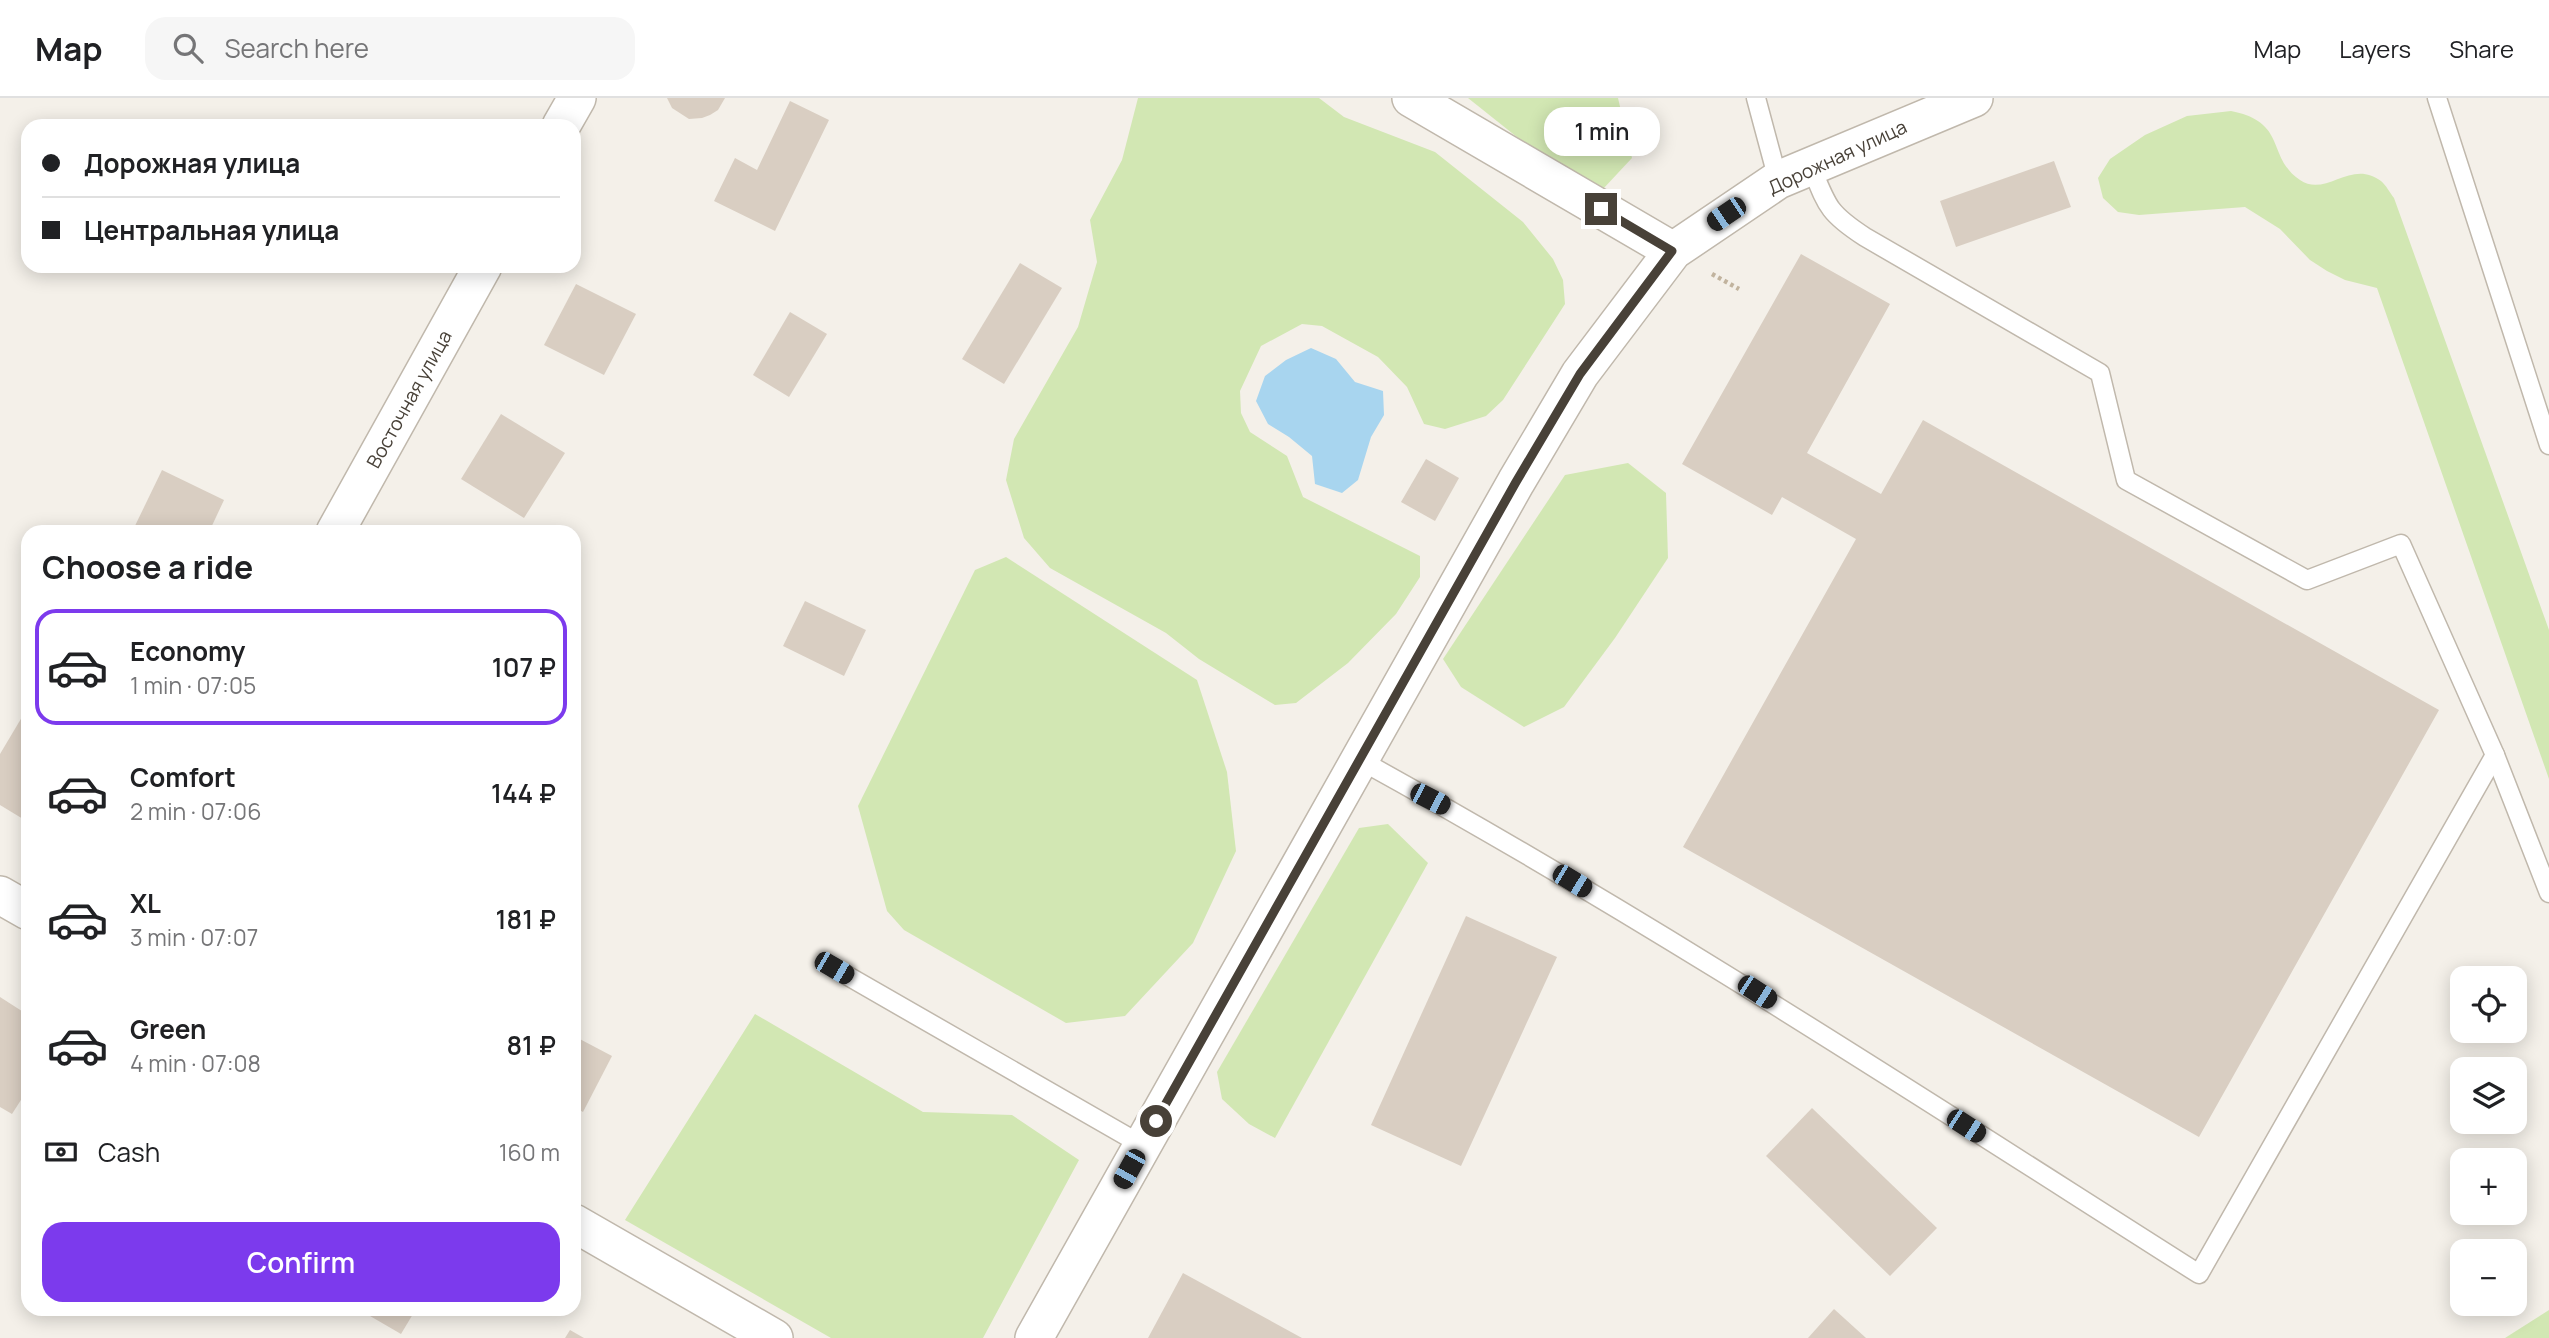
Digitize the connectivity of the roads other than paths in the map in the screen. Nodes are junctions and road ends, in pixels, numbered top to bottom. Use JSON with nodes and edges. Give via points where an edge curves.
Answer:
{"nodes":[{"id":1,"x":577,"y":98,"type":"edge"},
{"id":2,"x":1411,"y":98,"type":"edge"},
{"id":3,"x":1756,"y":98,"type":"edge"},
{"id":4,"x":1974,"y":98,"type":"edge"},
{"id":5,"x":2437,"y":98,"type":"edge"},
{"id":6,"x":565,"y":119,"type":"edge"},
{"id":7,"x":1811,"y":166,"type":"junction"},
{"id":8,"x":1778,"y":180,"type":"junction"},
{"id":9,"x":1672,"y":251,"type":"junction"},
{"id":10,"x":479,"y":273,"type":"edge"},
{"id":11,"x":2549,"y":445,"type":"edge"},
{"id":12,"x":339,"y":525,"type":"edge"},
{"id":13,"x":2495,"y":755,"type":"junction"},
{"id":14,"x":1360,"y":760,"type":"junction"},
{"id":15,"x":2549,"y":894,"type":"edge"},
{"id":16,"x":0,"y":895,"type":"edge"},
{"id":17,"x":21,"y":907,"type":"edge"},
{"id":18,"x":834,"y":968,"type":"dead end"},
{"id":19,"x":1142,"y":1145,"type":"junction"},
{"id":20,"x":581,"y":1227,"type":"edge"},
{"id":21,"x":774,"y":1338,"type":"edge"},
{"id":22,"x":1034,"y":1338,"type":"edge"}],
"edges":[{"from":1,"to":6,"type":"street"},
{"from":2,"to":9,"type":"street"},
{"from":3,"to":8,"type":"lane"},
{"from":4,"to":7,"type":"street","name":"Дорожная улица"},
{"from":5,"to":11,"type":"lane"},
{"from":7,"to":8,"type":"street","name":"Дорожная улица"},
{"from":7,"to":13,"type":"lane","via":[[1825,202],[1838,219],[2100,373],[2126,480],[2307,580],[2401,544]]},
{"from":8,"to":9,"type":"street","name":"Дорожная улица"},
{"from":9,"to":14,"type":"street","name":"Дорожная улица","via":[[1580,374]]},
{"from":10,"to":12,"type":"street","name":"Восточная улица"},
{"from":13,"to":14,"type":"lane","via":[[2199,1274],[1734,978]]},
{"from":13,"to":15,"type":"lane"},
{"from":14,"to":19,"type":"street","name":"Дорожная улица"},
{"from":16,"to":17,"type":"street"},
{"from":18,"to":19,"type":"lane"},
{"from":19,"to":22,"type":"street","name":"Дорожная улица"},
{"from":20,"to":21,"type":"street"}]}
